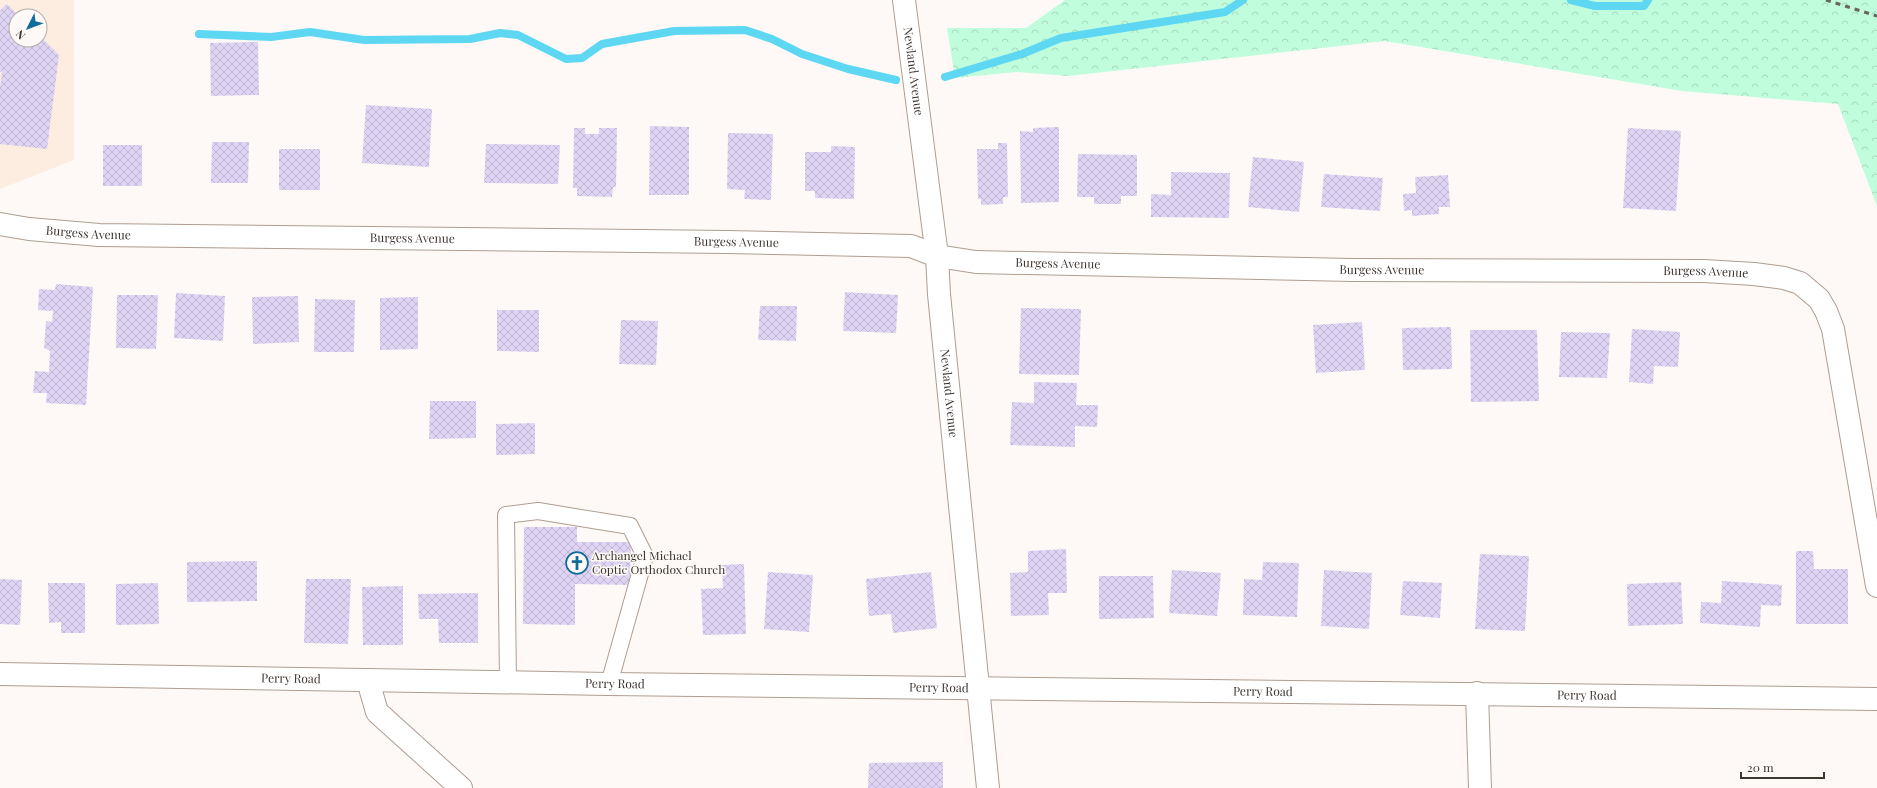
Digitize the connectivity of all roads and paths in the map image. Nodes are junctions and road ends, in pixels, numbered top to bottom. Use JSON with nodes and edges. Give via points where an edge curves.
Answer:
{"nodes":[{"id":1,"x":904,"y":0,"type":"edge"},
{"id":2,"x":0,"y":224,"type":"edge"},
{"id":3,"x":937,"y":256,"type":"junction"},
{"id":4,"x":1877,"y":586,"type":"edge"},
{"id":5,"x":0,"y":674,"type":"edge"},
{"id":6,"x":368,"y":681,"type":"junction"},
{"id":7,"x":508,"y":682,"type":"junction"},
{"id":8,"x":609,"y":684,"type":"junction"},
{"id":9,"x":977,"y":688,"type":"junction"},
{"id":10,"x":1477,"y":693,"type":"junction"},
{"id":11,"x":1877,"y":699,"type":"edge"},
{"id":12,"x":461,"y":788,"type":"edge"},
{"id":13,"x":988,"y":788,"type":"edge"},
{"id":14,"x":1480,"y":788,"type":"edge"}],
"edges":[{"from":1,"to":3,"type":"street","name":"Newland Avenue"},
{"from":2,"to":3,"type":"street","name":"Burgess Avenue","via":[[100,235],[911,246]]},
{"from":3,"to":4,"type":"street","name":"Burgess Avenue","via":[[976,262],[1344,270],[1704,271],[1784,278],[1800,283],[1819,299],[1833,329]]},
{"from":3,"to":9,"type":"street","name":"Newland Avenue"},
{"from":5,"to":6,"type":"street","name":"Perry Road"},
{"from":6,"to":7,"type":"street","name":"Perry Road"},
{"from":6,"to":12,"type":"street","via":[[377,712]]},
{"from":7,"to":8,"type":"street","name":"Perry Road"},
{"from":7,"to":8,"type":"lane","via":[[506,515],[538,511],[630,526],[645,556]]},
{"from":8,"to":9,"type":"street","name":"Perry Road"},
{"from":9,"to":10,"type":"street","name":"Perry Road"},
{"from":9,"to":13,"type":"street","name":"Newland Avenue"},
{"from":10,"to":11,"type":"street","name":"Perry Road"},
{"from":10,"to":14,"type":"street"}]}
